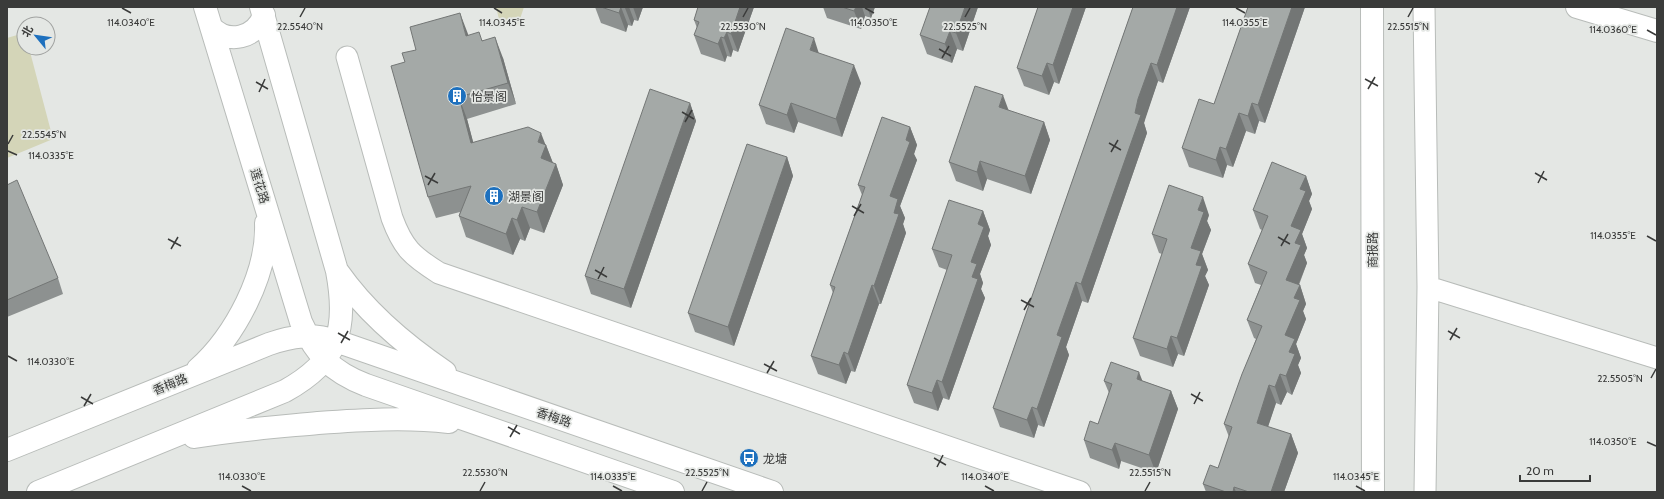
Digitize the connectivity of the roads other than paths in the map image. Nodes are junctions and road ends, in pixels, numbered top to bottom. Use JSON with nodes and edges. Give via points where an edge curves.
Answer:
{"nodes":[{"id":1,"x":1372,"y":7,"type":"edge"},
{"id":2,"x":1424,"y":7,"type":"edge"},
{"id":3,"x":1578,"y":7,"type":"edge"},
{"id":4,"x":262,"y":11,"type":"edge"},
{"id":5,"x":208,"y":17,"type":"edge"},
{"id":6,"x":1657,"y":31,"type":"edge"},
{"id":7,"x":347,"y":57,"type":"dead end"},
{"id":8,"x":263,"y":196,"type":"junction"},
{"id":9,"x":337,"y":271,"type":"junction"},
{"id":10,"x":1428,"y":287,"type":"junction"},
{"id":11,"x":307,"y":336,"type":"junction"},
{"id":12,"x":336,"y":341,"type":"junction"},
{"id":13,"x":1657,"y":358,"type":"edge"},
{"id":14,"x":324,"y":360,"type":"junction"},
{"id":15,"x":187,"y":378,"type":"junction"},
{"id":16,"x":468,"y":387,"type":"junction"},
{"id":17,"x":491,"y":429,"type":"junction"},
{"id":18,"x":148,"y":447,"type":"junction"},
{"id":19,"x":7,"y":450,"type":"edge"},
{"id":20,"x":759,"y":490,"type":"edge"},
{"id":21,"x":38,"y":492,"type":"edge"},
{"id":22,"x":673,"y":492,"type":"edge"},
{"id":23,"x":1080,"y":492,"type":"edge"},
{"id":24,"x":1373,"y":492,"type":"edge"},
{"id":25,"x":1425,"y":492,"type":"edge"}],
"edges":[{"from":1,"to":24,"type":"main road","name":"商报路"},
{"from":2,"to":10,"type":"street"},
{"from":3,"to":6,"type":"main road"},
{"from":4,"to":5,"type":"main road","via":[[259,26],[232,39],[220,35]]},
{"from":4,"to":9,"type":"main road"},
{"from":5,"to":8,"type":"main road","name":"莲花路"},
{"from":7,"to":23,"type":"street","via":[[399,238],[410,252],[439,273]]},
{"from":8,"to":11,"type":"main road","name":"莲花路"},
{"from":8,"to":15,"type":"main road","via":[[266,227],[264,251],[249,296],[223,343]]},
{"from":9,"to":12,"type":"main road","via":[[341,301],[340,328]]},
{"from":9,"to":16,"type":"main road","via":[[349,288],[396,335]]},
{"from":10,"to":13,"type":"street"},
{"from":10,"to":25,"type":"street"},
{"from":11,"to":12,"type":"main road","name":"香梅路"},
{"from":11,"to":14,"type":"main road","name":"莲花路"},
{"from":11,"to":15,"type":"main road","name":"香梅路","via":[[296,336],[269,344]]},
{"from":12,"to":14,"type":"main road"},
{"from":12,"to":16,"type":"main road","name":"香梅路"},
{"from":14,"to":17,"type":"main road","via":[[355,381]]},
{"from":14,"to":18,"type":"main road","via":[[307,377],[285,391]]},
{"from":15,"to":19,"type":"main road","name":"香梅路"},
{"from":16,"to":20,"type":"main road","name":"香梅路"},
{"from":17,"to":18,"type":"main road","via":[[433,420],[348,421],[242,430]]},
{"from":17,"to":22,"type":"main road"},
{"from":18,"to":21,"type":"main road"}]}
